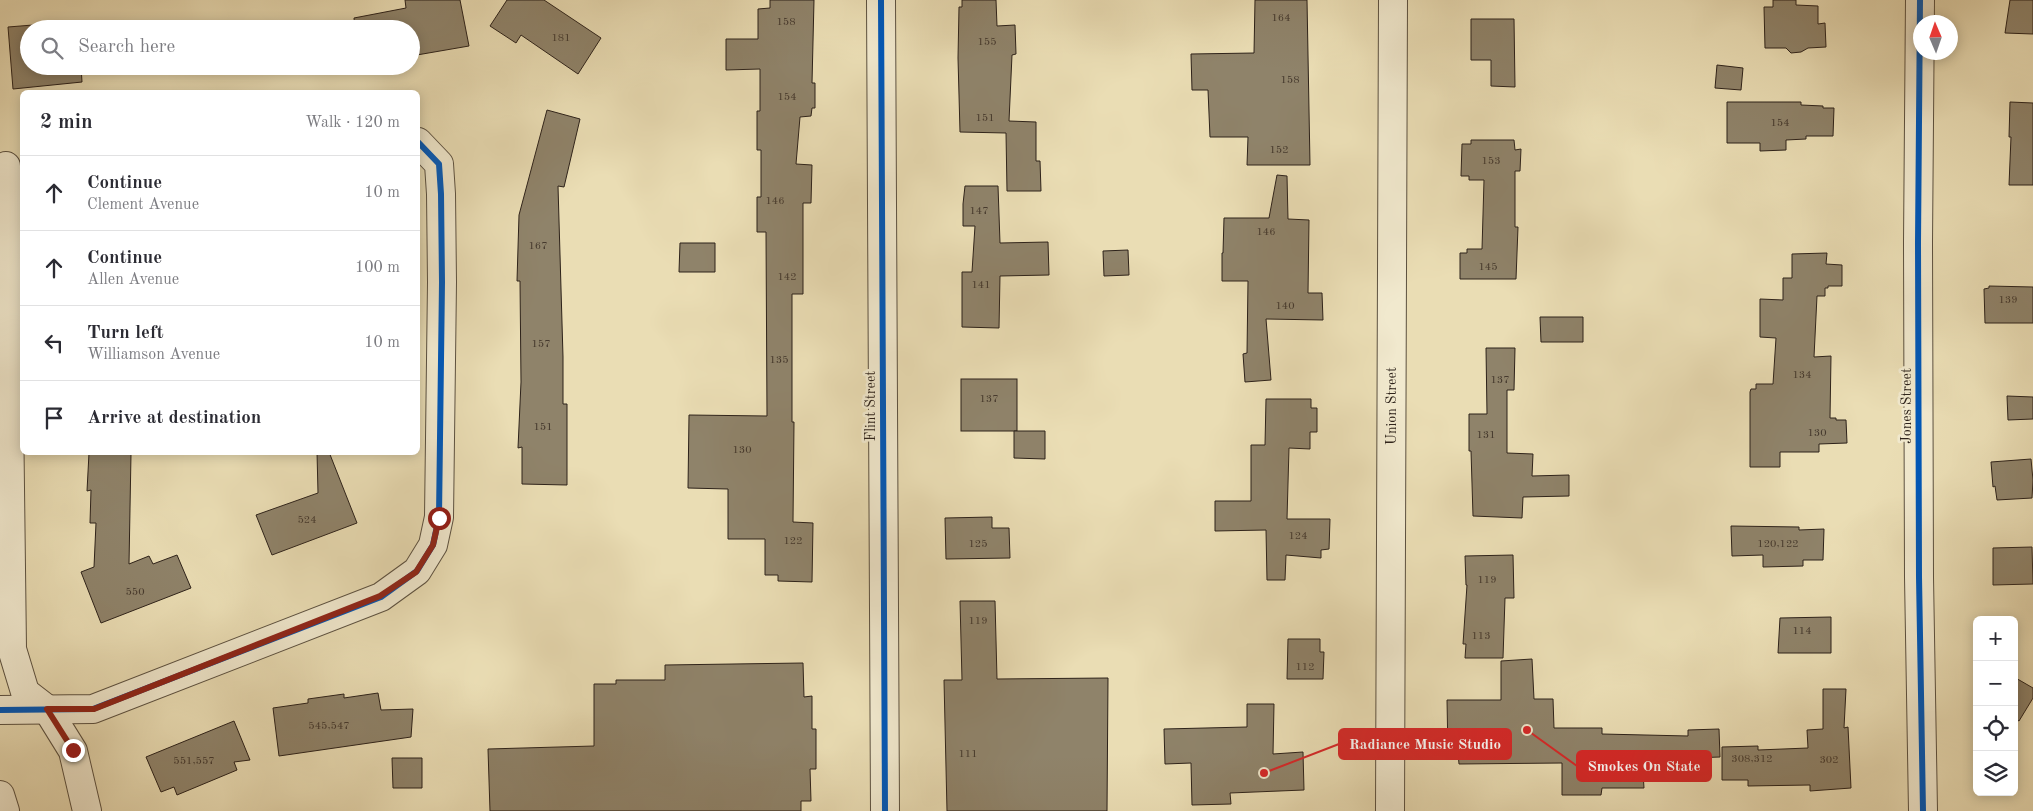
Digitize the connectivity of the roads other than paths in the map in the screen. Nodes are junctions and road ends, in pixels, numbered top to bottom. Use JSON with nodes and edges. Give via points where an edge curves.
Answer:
{"nodes":[{"id":1,"x":880,"y":0,"type":"edge"},
{"id":2,"x":1393,"y":0,"type":"edge"},
{"id":3,"x":1920,"y":0,"type":"edge"},
{"id":4,"x":420,"y":145,"type":"edge"},
{"id":5,"x":9,"y":166,"type":"edge"},
{"id":6,"x":47,"y":709,"type":"junction"},
{"id":7,"x":0,"y":710,"type":"edge"},
{"id":8,"x":0,"y":795,"type":"edge"},
{"id":9,"x":5,"y":811,"type":"edge"},
{"id":10,"x":87,"y":811,"type":"edge"},
{"id":11,"x":885,"y":811,"type":"edge"},
{"id":12,"x":1390,"y":811,"type":"edge"},
{"id":13,"x":1923,"y":811,"type":"edge"}],
"edges":[{"from":1,"to":11,"type":"street","name":"Flint Street"},
{"from":2,"to":12,"type":"street","name":"Union Street"},
{"from":3,"to":13,"type":"street","name":"Jones Street","via":[[1918,567]]},
{"from":4,"to":6,"type":"street","via":[[438,164],[442,282],[439,518],[433,545],[416,572],[380,596],[94,709]]},
{"from":5,"to":6,"type":"street","via":[[12,649],[25,692]]},
{"from":6,"to":7,"type":"street"},
{"from":6,"to":10,"type":"street","via":[[73,750]]},
{"from":8,"to":9,"type":"street"}]}
